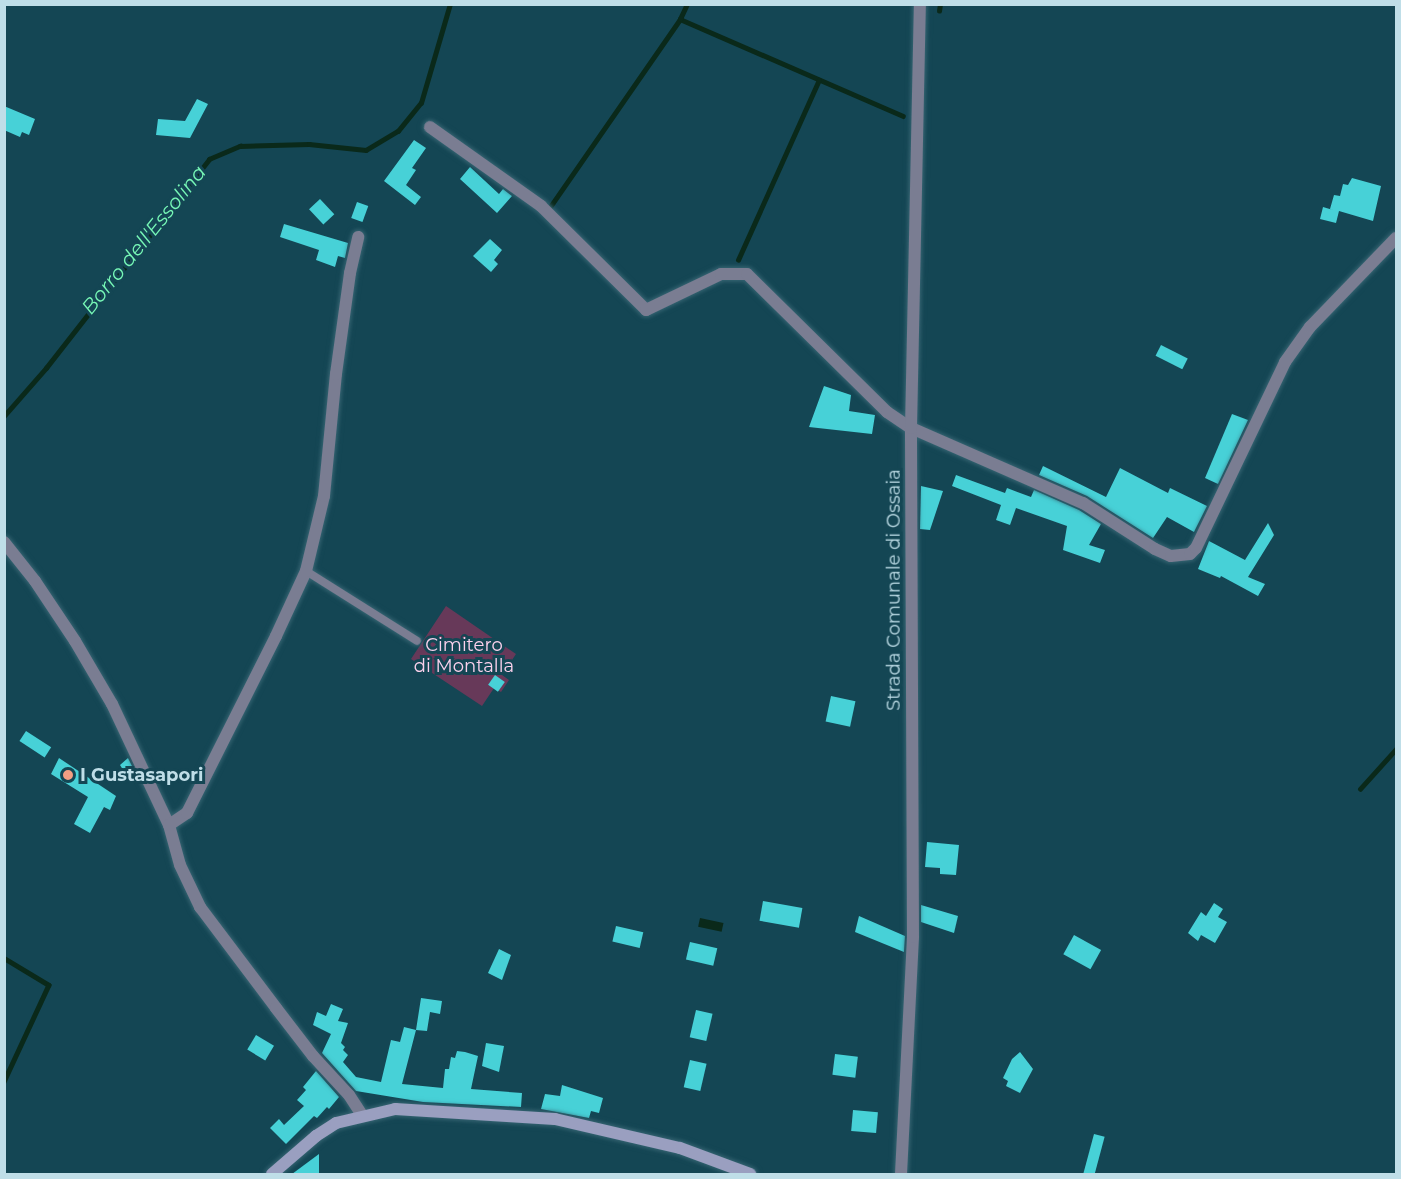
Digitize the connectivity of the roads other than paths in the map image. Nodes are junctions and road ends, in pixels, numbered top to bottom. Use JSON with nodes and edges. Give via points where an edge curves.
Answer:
{"nodes":[{"id":1,"x":920,"y":4,"type":"edge"},
{"id":2,"x":430,"y":127,"type":"dead end"},
{"id":3,"x":358,"y":237,"type":"dead end"},
{"id":4,"x":1396,"y":238,"type":"edge"},
{"id":5,"x":911,"y":428,"type":"junction"},
{"id":6,"x":4,"y":542,"type":"edge"},
{"id":7,"x":306,"y":571,"type":"junction"},
{"id":8,"x":417,"y":641,"type":"dead end"},
{"id":9,"x":169,"y":825,"type":"junction"},
{"id":10,"x":362,"y":1115,"type":"junction"},
{"id":11,"x":272,"y":1174,"type":"edge"},
{"id":12,"x":750,"y":1174,"type":"edge"},
{"id":13,"x":901,"y":1174,"type":"edge"}],
"edges":[{"from":1,"to":5,"type":"street","name":"Strada Comunale di Ossaia"},
{"from":2,"to":5,"type":"street","via":[[542,206],[646,310],[721,274],[747,274],[887,412]]},
{"from":3,"to":7,"type":"street","via":[[336,374],[324,496]]},
{"from":4,"to":5,"type":"street","via":[[1310,327],[1285,362],[1217,508],[1190,554],[1170,556],[1083,503]]},
{"from":5,"to":13,"type":"street","name":"Strada Comunale di Ossaia","via":[[913,937]]},
{"from":6,"to":9,"type":"street","via":[[80,650],[112,705]]},
{"from":7,"to":8,"type":"lane"},
{"from":7,"to":9,"type":"street","via":[[186,813]]},
{"from":9,"to":10,"type":"street","via":[[180,865],[200,907]]},
{"from":10,"to":11,"type":"main road","via":[[336,1123],[316,1136]]},
{"from":10,"to":12,"type":"main road","via":[[395,1109],[555,1119],[680,1148]]}]}
